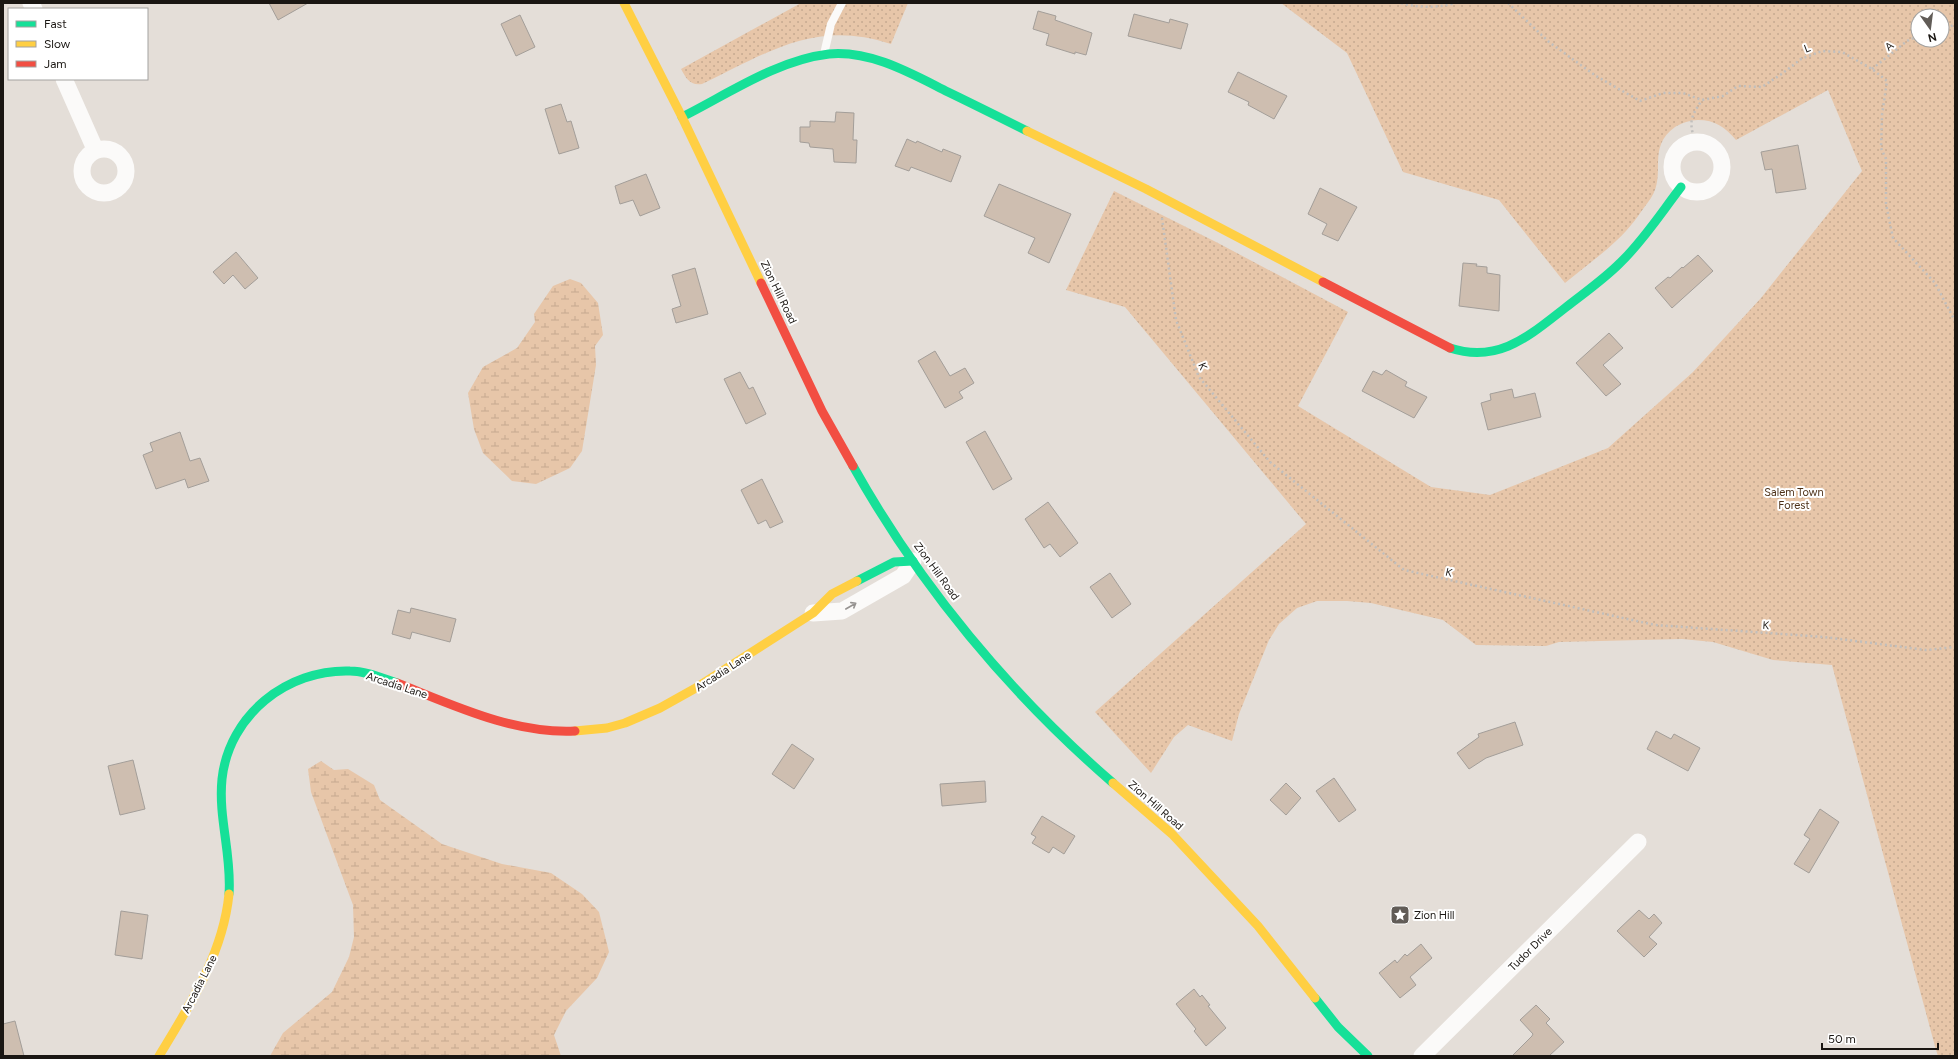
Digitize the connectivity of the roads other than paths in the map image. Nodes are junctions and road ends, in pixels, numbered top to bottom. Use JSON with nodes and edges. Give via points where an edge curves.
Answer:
{"nodes":[{"id":1,"x":624,"y":3,"type":"edge"},
{"id":2,"x":842,"y":3,"type":"edge"},
{"id":3,"x":824,"y":55,"type":"junction"},
{"id":4,"x":64,"y":80,"type":"edge"},
{"id":5,"x":682,"y":117,"type":"junction"},
{"id":6,"x":95,"y":149,"type":"dead end"},
{"id":7,"x":1681,"y":187,"type":"junction"},
{"id":8,"x":913,"y":561,"type":"junction"},
{"id":9,"x":813,"y":613,"type":"joint"},
{"id":10,"x":1638,"y":842,"type":"dead end"},
{"id":11,"x":158,"y":1056,"type":"edge"},
{"id":12,"x":1368,"y":1056,"type":"edge"},
{"id":13,"x":1422,"y":1056,"type":"edge"}],
"edges":[{"from":1,"to":5,"type":"street","name":"Zion Hill Road"},
{"from":2,"to":3,"type":"lane","via":[[831,24]]},
{"from":3,"to":5,"type":"street","via":[[804,59],[771,72]]},
{"from":3,"to":7,"type":"street","via":[[850,54],[877,60],[907,72],[1159,195],[1440,344],[1463,352],[1487,352],[1511,346],[1534,332],[1602,279],[1644,237]]},
{"from":4,"to":6,"type":"street"},
{"from":5,"to":8,"type":"street","name":"Zion Hill Road","via":[[836,437]]},
{"from":7,"to":7,"type":"street","via":[[1675,181],[1671,164],[1679,149],[1695,142],[1703,143],[1717,152],[1721,159],[1721,175],[1711,188],[1696,193]]},
{"from":8,"to":9,"type":"street","name":"Arcadia Lane","via":[[903,576],[842,611]]},
{"from":8,"to":12,"type":"street","name":"Zion Hill Road","via":[[986,657],[1076,751],[1172,834],[1258,926],[1338,1026]]},
{"from":9,"to":11,"type":"street","name":"Arcadia Lane","via":[[669,705],[641,717],[590,731],[534,730],[503,722],[384,679],[351,671],[301,679],[266,700],[243,723],[222,769],[220,789],[229,870],[226,914],[214,958],[195,996]]},
{"from":10,"to":13,"type":"street","name":"Tudor Drive"}]}
